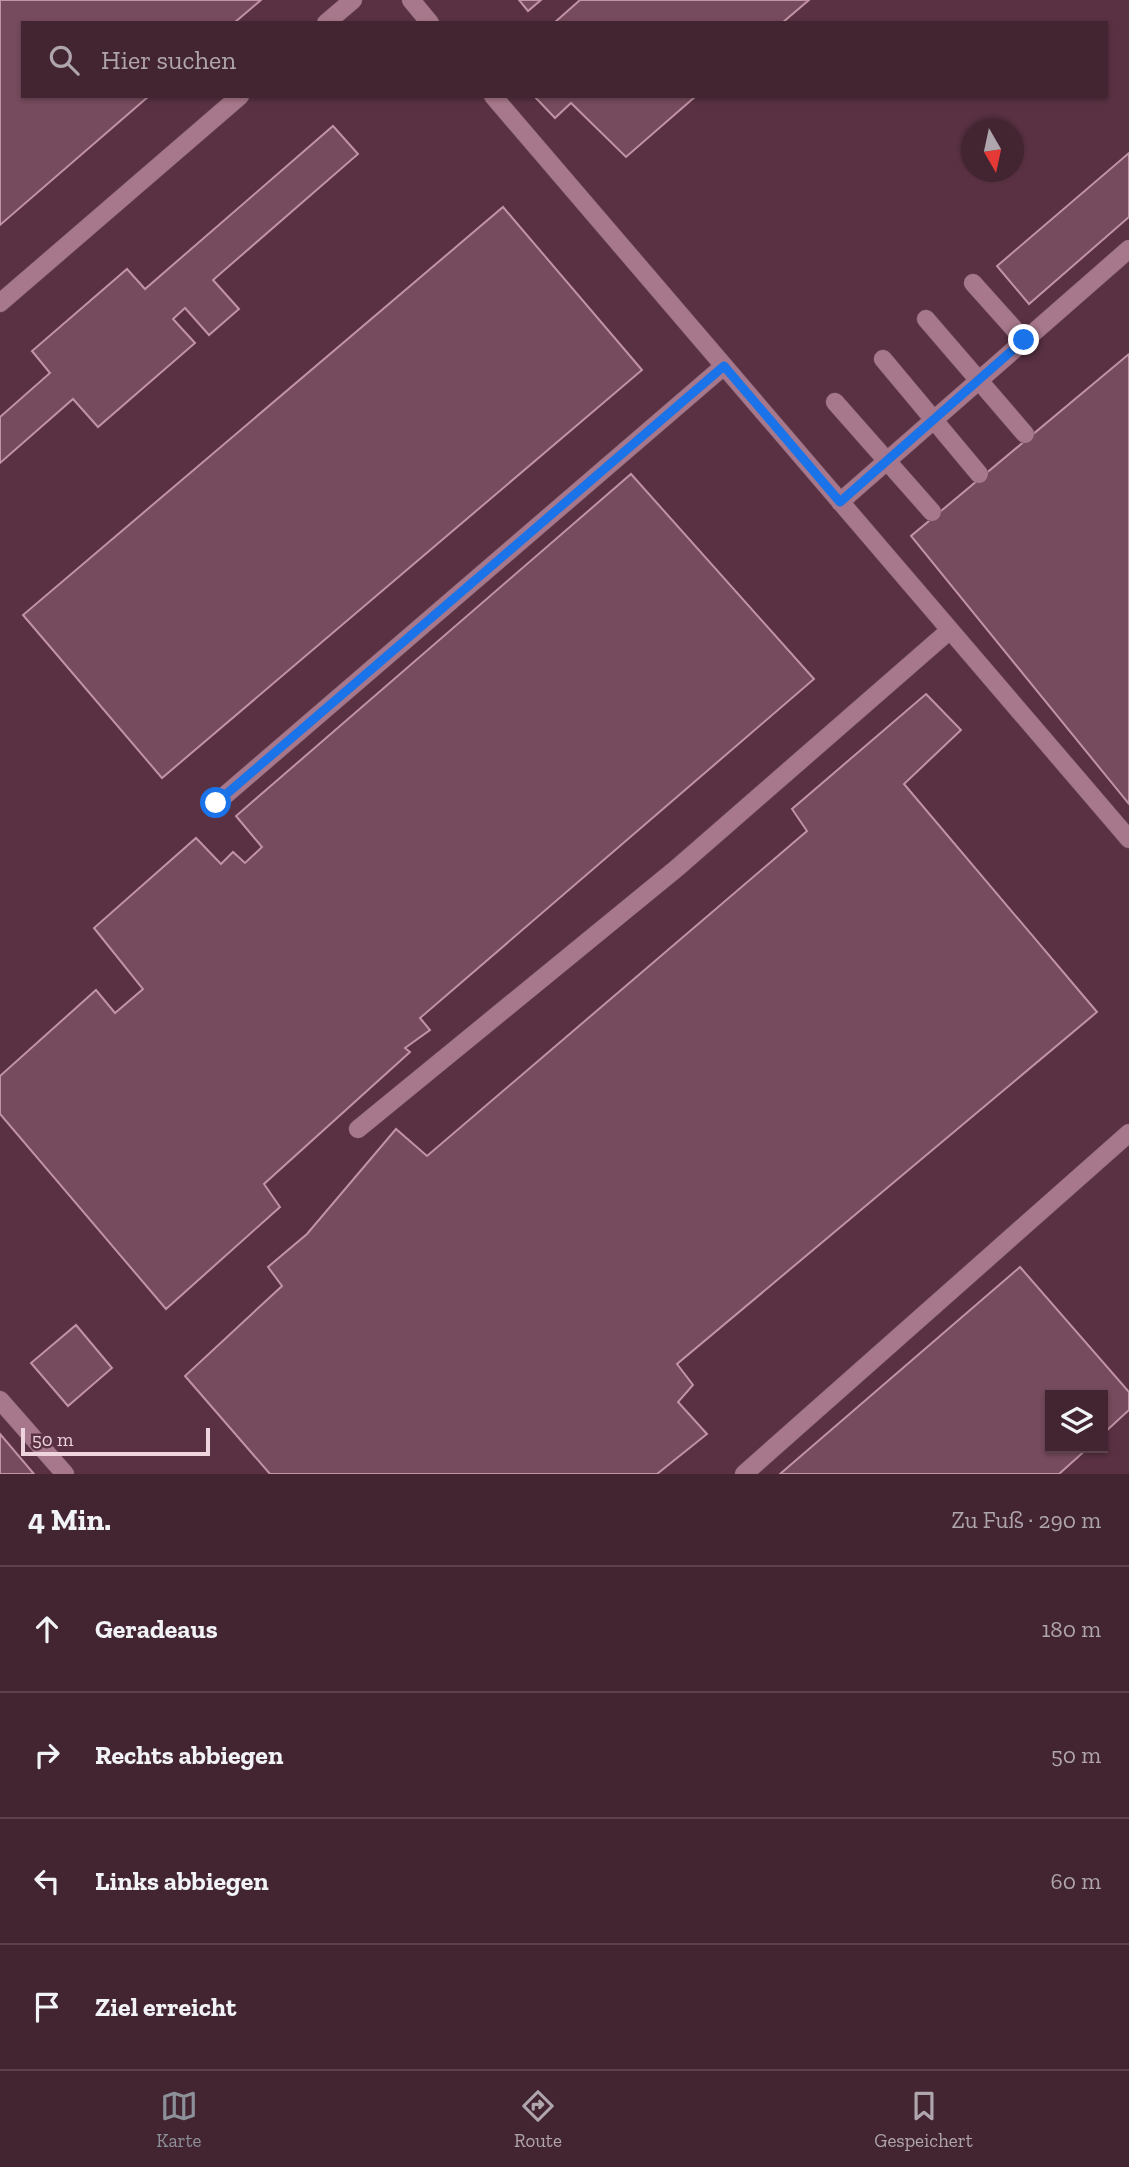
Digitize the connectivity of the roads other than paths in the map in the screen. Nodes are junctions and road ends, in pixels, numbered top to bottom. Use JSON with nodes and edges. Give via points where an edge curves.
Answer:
{"nodes":[{"id":1,"x":353,"y":0,"type":"edge"},
{"id":2,"x":411,"y":0,"type":"edge"},
{"id":3,"x":328,"y":21,"type":"edge"},
{"id":4,"x":428,"y":21,"type":"edge"},
{"id":5,"x":238,"y":98,"type":"edge"},
{"id":6,"x":495,"y":98,"type":"edge"},
{"id":7,"x":1129,"y":249,"type":"edge"},
{"id":8,"x":973,"y":283,"type":"dead end"},
{"id":9,"x":0,"y":303,"type":"edge"},
{"id":10,"x":926,"y":320,"type":"dead end"},
{"id":11,"x":1024,"y":340,"type":"junction"},
{"id":12,"x":883,"y":359,"type":"dead end"},
{"id":13,"x":724,"y":366,"type":"junction"},
{"id":14,"x":979,"y":380,"type":"junction"},
{"id":15,"x":835,"y":402,"type":"dead end"},
{"id":16,"x":934,"y":419,"type":"junction"},
{"id":17,"x":1025,"y":434,"type":"dead end"},
{"id":18,"x":887,"y":460,"type":"junction"},
{"id":19,"x":979,"y":474,"type":"dead end"},
{"id":20,"x":840,"y":502,"type":"junction"},
{"id":21,"x":932,"y":512,"type":"dead end"},
{"id":22,"x":950,"y":630,"type":"junction"},
{"id":23,"x":216,"y":803,"type":"dead end"},
{"id":24,"x":1129,"y":839,"type":"edge"},
{"id":25,"x":358,"y":1129,"type":"dead end"},
{"id":26,"x":1129,"y":1133,"type":"edge"},
{"id":27,"x":0,"y":1400,"type":"edge"},
{"id":28,"x":65,"y":1474,"type":"edge"},
{"id":29,"x":744,"y":1474,"type":"edge"}],
"edges":[{"from":1,"to":3,"type":"lane"},
{"from":2,"to":4,"type":"lane"},
{"from":5,"to":9,"type":"lane"},
{"from":6,"to":13,"type":"lane"},
{"from":7,"to":11,"type":"lane"},
{"from":8,"to":11,"type":"lane"},
{"from":10,"to":14,"type":"lane"},
{"from":11,"to":14,"type":"lane"},
{"from":12,"to":16,"type":"lane"},
{"from":13,"to":20,"type":"lane"},
{"from":13,"to":23,"type":"lane"},
{"from":14,"to":16,"type":"lane"},
{"from":14,"to":17,"type":"lane"},
{"from":15,"to":18,"type":"lane"},
{"from":16,"to":18,"type":"lane"},
{"from":16,"to":19,"type":"lane"},
{"from":18,"to":20,"type":"lane"},
{"from":18,"to":21,"type":"lane"},
{"from":20,"to":22,"type":"lane"},
{"from":22,"to":24,"type":"lane"},
{"from":22,"to":25,"type":"lane","via":[[677,868]]},
{"from":26,"to":29,"type":"lane"},
{"from":27,"to":28,"type":"lane"}]}
